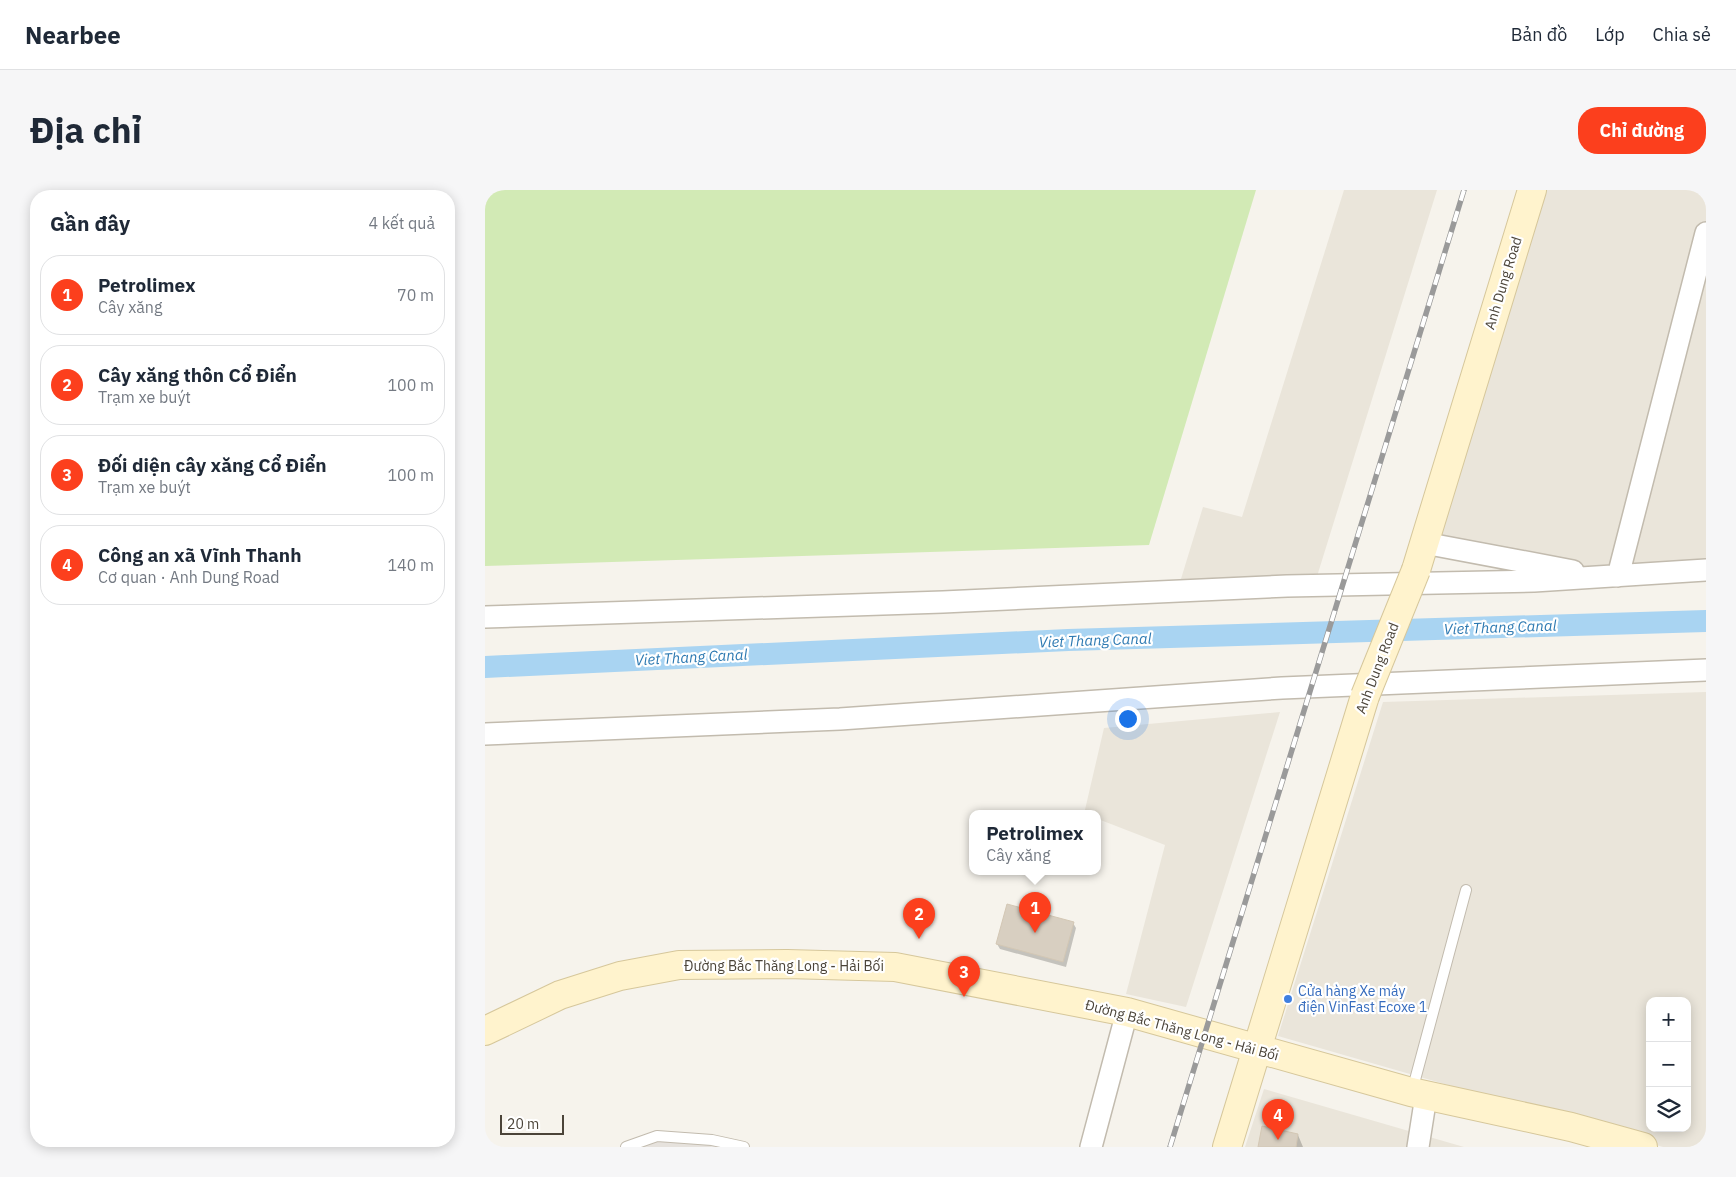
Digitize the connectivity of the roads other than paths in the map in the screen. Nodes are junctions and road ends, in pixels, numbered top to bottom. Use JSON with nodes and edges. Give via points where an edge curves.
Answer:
{"nodes":[{"id":1,"x":1532,"y":190,"type":"edge"},
{"id":2,"x":1706,"y":233,"type":"edge"},
{"id":3,"x":1424,"y":543,"type":"junction"},
{"id":4,"x":1706,"y":570,"type":"edge"},
{"id":5,"x":1612,"y":576,"type":"junction"},
{"id":6,"x":485,"y":618,"type":"edge"},
{"id":7,"x":1706,"y":670,"type":"edge"},
{"id":8,"x":485,"y":734,"type":"edge"},
{"id":9,"x":1466,"y":890,"type":"dead end"},
{"id":10,"x":1127,"y":1012,"type":"junction"},
{"id":11,"x":485,"y":1031,"type":"edge"},
{"id":12,"x":1259,"y":1049,"type":"junction"},
{"id":13,"x":1419,"y":1094,"type":"junction"},
{"id":14,"x":626,"y":1147,"type":"edge"},
{"id":15,"x":743,"y":1147,"type":"edge"},
{"id":16,"x":1091,"y":1147,"type":"edge"},
{"id":17,"x":1227,"y":1147,"type":"edge"},
{"id":18,"x":1418,"y":1147,"type":"edge"},
{"id":19,"x":1643,"y":1147,"type":"edge"}],
"edges":[{"from":1,"to":3,"type":"main road","name":"Anh Dung Road"},
{"from":2,"to":5,"type":"street"},
{"from":3,"to":5,"type":"street"},
{"from":3,"to":12,"type":"main road","name":"Anh Dung Road","bridge":true,"via":[[1365,696]]},
{"from":4,"to":5,"type":"street"},
{"from":5,"to":6,"type":"street"},
{"from":7,"to":8,"type":"street","via":[[1282,688],[840,719]]},
{"from":9,"to":13,"type":"lane"},
{"from":10,"to":11,"type":"main road","name":"Đường Bắc Thăng Long - Hải Bối","via":[[895,967],[679,965],[620,976],[560,995]]},
{"from":10,"to":12,"type":"main road","name":"Đường Bắc Thăng Long - Hải Bối"},
{"from":10,"to":16,"type":"street"},
{"from":12,"to":13,"type":"main road","name":"Đường Bắc Thăng Long - Hải Bối"},
{"from":12,"to":17,"type":"main road","name":"Anh Dung Road"},
{"from":13,"to":18,"type":"street"},
{"from":13,"to":19,"type":"main road","name":"Đường Bắc Thăng Long - Hải Bối","via":[[1571,1127]]},
{"from":14,"to":15,"type":"lane","via":[[657,1136],[712,1140]]}]}
